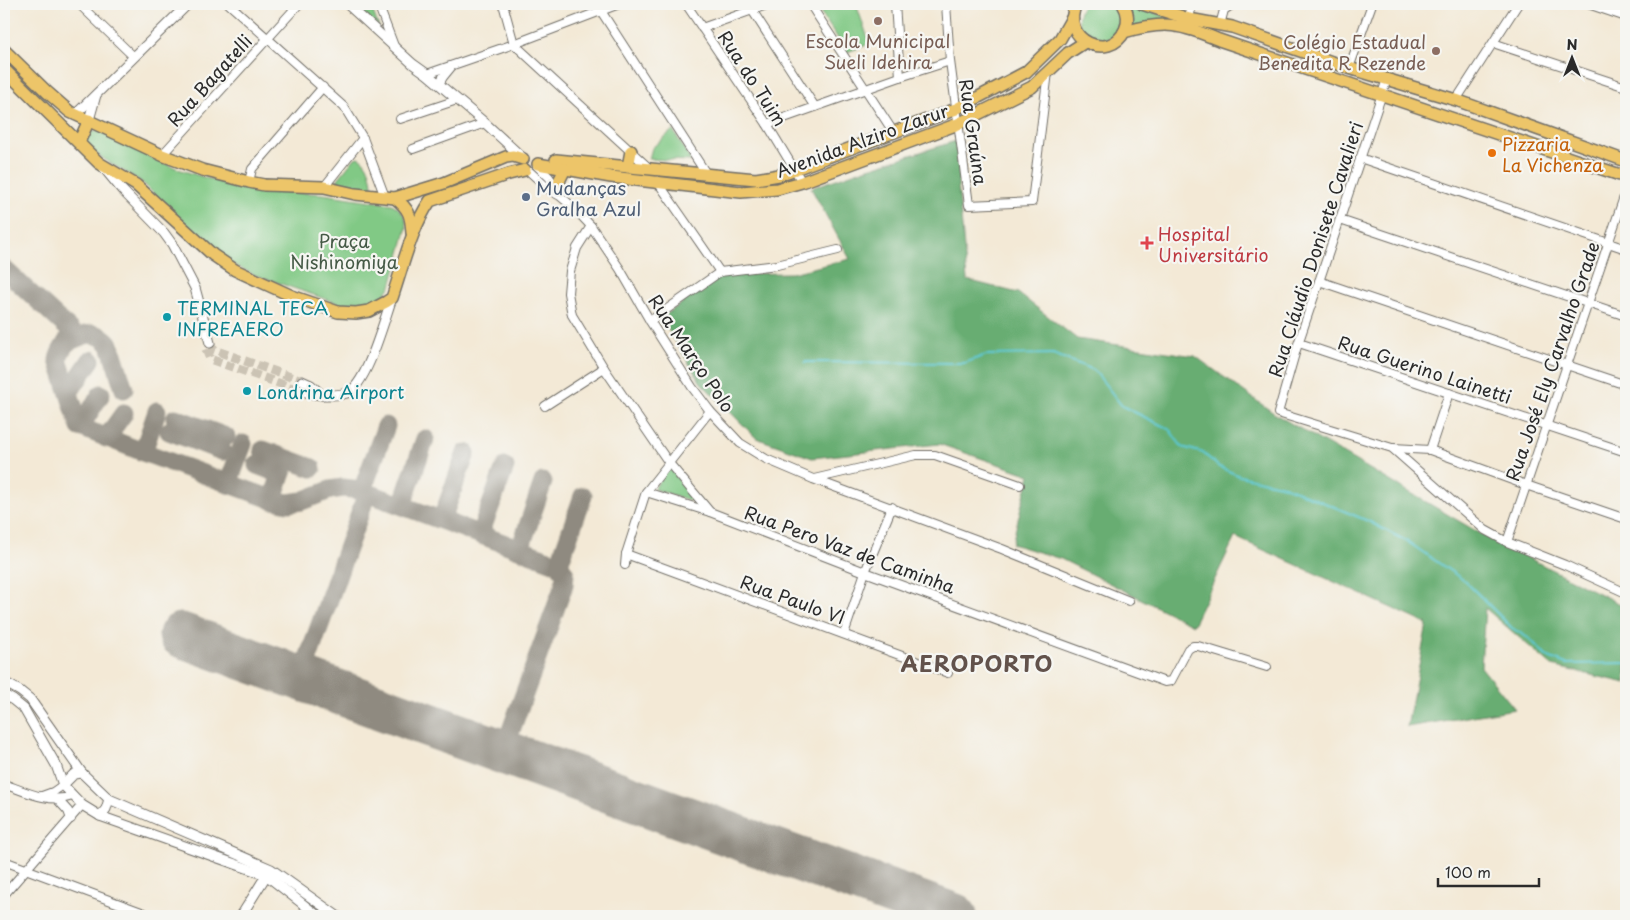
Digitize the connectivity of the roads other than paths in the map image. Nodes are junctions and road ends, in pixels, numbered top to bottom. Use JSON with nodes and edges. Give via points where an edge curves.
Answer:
{"nodes":[{"id":1,"x":79,"y":4,"type":"edge"},
{"id":2,"x":188,"y":4,"type":"edge"},
{"id":3,"x":229,"y":4,"type":"edge"},
{"id":4,"x":299,"y":4,"type":"edge"},
{"id":5,"x":347,"y":4,"type":"edge"},
{"id":6,"x":378,"y":4,"type":"edge"},
{"id":7,"x":503,"y":4,"type":"edge"},
{"id":8,"x":619,"y":4,"type":"edge"},
{"id":9,"x":686,"y":4,"type":"edge"},
{"id":10,"x":768,"y":4,"type":"edge"},
{"id":11,"x":810,"y":4,"type":"edge"},
{"id":12,"x":895,"y":4,"type":"edge"},
{"id":13,"x":946,"y":4,"type":"edge"},
{"id":14,"x":1076,"y":4,"type":"edge"},
{"id":15,"x":1124,"y":4,"type":"edge"},
{"id":16,"x":1142,"y":4,"type":"edge"},
{"id":17,"x":1192,"y":4,"type":"edge"},
{"id":18,"x":1233,"y":4,"type":"edge"},
{"id":19,"x":1372,"y":4,"type":"edge"},
{"id":20,"x":1518,"y":4,"type":"edge"},
{"id":21,"x":1588,"y":4,"type":"edge"},
{"id":22,"x":752,"y":10,"type":"junction"},
{"id":23,"x":602,"y":11,"type":"junction"},
{"id":24,"x":1626,"y":17,"type":"edge"},
{"id":25,"x":1072,"y":18,"type":"junction"},
{"id":26,"x":1189,"y":19,"type":"junction"},
{"id":27,"x":1226,"y":26,"type":"junction"},
{"id":28,"x":702,"y":28,"type":"junction"},
{"id":29,"x":1124,"y":32,"type":"junction"},
{"id":30,"x":267,"y":39,"type":"junction"},
{"id":31,"x":1223,"y":41,"type":"junction"},
{"id":32,"x":1085,"y":42,"type":"junction"},
{"id":33,"x":1493,"y":43,"type":"junction"},
{"id":34,"x":514,"y":44,"type":"junction"},
{"id":35,"x":394,"y":46,"type":"junction"},
{"id":36,"x":4,"y":50,"type":"edge"},
{"id":37,"x":134,"y":57,"type":"junction"},
{"id":38,"x":950,"y":61,"type":"junction"},
{"id":39,"x":452,"y":65,"type":"junction"},
{"id":40,"x":1349,"y":68,"type":"junction"},
{"id":41,"x":4,"y":69,"type":"edge"},
{"id":42,"x":1048,"y":72,"type":"junction"},
{"id":43,"x":427,"y":74,"type":"junction"},
{"id":44,"x":900,"y":77,"type":"junction"},
{"id":45,"x":1387,"y":79,"type":"junction"},
{"id":46,"x":439,"y":84,"type":"junction"},
{"id":47,"x":323,"y":87,"type":"junction"},
{"id":48,"x":1626,"y":87,"type":"edge"},
{"id":49,"x":866,"y":90,"type":"junction"},
{"id":50,"x":97,"y":93,"type":"junction"},
{"id":51,"x":1381,"y":94,"type":"junction"},
{"id":52,"x":457,"y":100,"type":"junction"},
{"id":53,"x":1456,"y":100,"type":"junction"},
{"id":54,"x":815,"y":108,"type":"junction"},
{"id":55,"x":44,"y":109,"type":"junction"},
{"id":56,"x":956,"y":109,"type":"junction"},
{"id":57,"x":72,"y":114,"type":"junction"},
{"id":58,"x":400,"y":119,"type":"dead end"},
{"id":59,"x":89,"y":120,"type":"junction"},
{"id":60,"x":485,"y":123,"type":"junction"},
{"id":61,"x":767,"y":124,"type":"junction"},
{"id":62,"x":958,"y":124,"type":"junction"},
{"id":63,"x":894,"y":133,"type":"junction"},
{"id":64,"x":363,"y":138,"type":"junction"},
{"id":65,"x":79,"y":142,"type":"junction"},
{"id":66,"x":413,"y":149,"type":"dead end"},
{"id":67,"x":631,"y":152,"type":"junction"},
{"id":68,"x":162,"y":155,"type":"junction"},
{"id":69,"x":1360,"y":158,"type":"junction"},
{"id":70,"x":1626,"y":161,"type":"edge"},
{"id":71,"x":99,"y":163,"type":"junction"},
{"id":72,"x":530,"y":164,"type":"junction"},
{"id":73,"x":628,"y":167,"type":"junction"},
{"id":74,"x":650,"y":168,"type":"junction"},
{"id":75,"x":565,"y":169,"type":"junction"},
{"id":76,"x":794,"y":170,"type":"junction"},
{"id":77,"x":706,"y":175,"type":"junction"},
{"id":78,"x":1626,"y":178,"type":"edge"},
{"id":79,"x":249,"y":182,"type":"junction"},
{"id":80,"x":444,"y":182,"type":"junction"},
{"id":81,"x":658,"y":182,"type":"junction"},
{"id":82,"x":802,"y":182,"type":"junction"},
{"id":83,"x":324,"y":187,"type":"junction"},
{"id":84,"x":1626,"y":191,"type":"edge"},
{"id":85,"x":559,"y":193,"type":"junction"},
{"id":86,"x":448,"y":194,"type":"junction"},
{"id":87,"x":390,"y":198,"type":"junction"},
{"id":88,"x":1340,"y":220,"type":"junction"},
{"id":89,"x":591,"y":226,"type":"junction"},
{"id":90,"x":412,"y":238,"type":"junction"},
{"id":91,"x":1608,"y":243,"type":"junction"},
{"id":92,"x":1626,"y":249,"type":"edge"},
{"id":93,"x":838,"y":250,"type":"dead end"},
{"id":94,"x":720,"y":272,"type":"junction"},
{"id":95,"x":1319,"y":281,"type":"junction"},
{"id":96,"x":392,"y":298,"type":"junction"},
{"id":97,"x":1588,"y":303,"type":"junction"},
{"id":98,"x":1626,"y":316,"type":"edge"},
{"id":99,"x":650,"y":321,"type":"junction"},
{"id":100,"x":1298,"y":342,"type":"junction"},
{"id":101,"x":208,"y":346,"type":"tunnel mouth"},
{"id":102,"x":1567,"y":365,"type":"junction"},
{"id":103,"x":604,"y":368,"type":"junction"},
{"id":104,"x":1626,"y":385,"type":"edge"},
{"id":105,"x":300,"y":386,"type":"tunnel mouth"},
{"id":106,"x":1449,"y":393,"type":"junction"},
{"id":107,"x":545,"y":406,"type":"dead end"},
{"id":108,"x":710,"y":411,"type":"junction"},
{"id":109,"x":1546,"y":425,"type":"junction"},
{"id":110,"x":1392,"y":448,"type":"junction"},
{"id":111,"x":1430,"y":450,"type":"junction"},
{"id":112,"x":1626,"y":452,"type":"edge"},
{"id":113,"x":669,"y":462,"type":"junction"},
{"id":114,"x":813,"y":479,"type":"junction"},
{"id":115,"x":1020,"y":485,"type":"dead end"},
{"id":116,"x":1526,"y":485,"type":"junction"},
{"id":117,"x":646,"y":492,"type":"junction"},
{"id":118,"x":892,"y":507,"type":"junction"},
{"id":119,"x":710,"y":512,"type":"junction"},
{"id":120,"x":1626,"y":519,"type":"edge"},
{"id":121,"x":1508,"y":542,"type":"junction"},
{"id":122,"x":626,"y":554,"type":"junction"},
{"id":123,"x":625,"y":565,"type":"dead end"},
{"id":124,"x":866,"y":572,"type":"junction"},
{"id":125,"x":1626,"y":593,"type":"edge"},
{"id":126,"x":1129,"y":601,"type":"dead end"},
{"id":127,"x":844,"y":634,"type":"junction"},
{"id":128,"x":1267,"y":667,"type":"dead end"},
{"id":129,"x":948,"y":674,"type":"dead end"},
{"id":130,"x":4,"y":682,"type":"edge"},
{"id":131,"x":4,"y":695,"type":"edge"},
{"id":132,"x":82,"y":773,"type":"junction"},
{"id":133,"x":4,"y":784,"type":"edge"},
{"id":134,"x":63,"y":784,"type":"junction"},
{"id":135,"x":73,"y":796,"type":"junction"},
{"id":136,"x":40,"y":797,"type":"junction"},
{"id":137,"x":109,"y":799,"type":"junction"},
{"id":138,"x":57,"y":800,"type":"junction"},
{"id":139,"x":82,"y":805,"type":"junction"},
{"id":140,"x":100,"y":816,"type":"junction"},
{"id":141,"x":72,"y":819,"type":"junction"},
{"id":142,"x":4,"y":861,"type":"edge"},
{"id":143,"x":27,"y":869,"type":"junction"},
{"id":144,"x":269,"y":872,"type":"junction"},
{"id":145,"x":4,"y":895,"type":"edge"},
{"id":146,"x":152,"y":916,"type":"edge"},
{"id":147,"x":240,"y":916,"type":"edge"},
{"id":148,"x":318,"y":916,"type":"edge"},
{"id":149,"x":337,"y":916,"type":"edge"}],
"edges":[{"from":1,"to":37,"type":"street"},
{"from":2,"to":37,"type":"street"},
{"from":3,"to":30,"type":"street"},
{"from":4,"to":30,"type":"street","name":"Rua Bagatelli"},
{"from":5,"to":35,"type":"street"},
{"from":6,"to":35,"type":"street"},
{"from":7,"to":34,"type":"street"},
{"from":8,"to":23,"type":"street"},
{"from":9,"to":28,"type":"street","name":"Rua do Tuim"},
{"from":10,"to":22,"type":"street"},
{"from":11,"to":49,"type":"street"},
{"from":12,"to":44,"type":"street"},
{"from":13,"to":38,"type":"street","name":"Rua Graúna"},
{"from":14,"to":25,"type":"main road","name":"Avenida Alziro Zarur"},
{"from":15,"to":29,"type":"main road","via":[[1128,14]]},
{"from":16,"to":26,"type":"main road"},
{"from":17,"to":26,"type":"street"},
{"from":18,"to":27,"type":"street","via":[[1224,10]]},
{"from":19,"to":40,"type":"street"},
{"from":20,"to":33,"type":"street"},
{"from":21,"to":24,"type":"street"},
{"from":22,"to":28,"type":"street"},
{"from":22,"to":54,"type":"street"},
{"from":23,"to":34,"type":"street"},
{"from":23,"to":77,"type":"street"},
{"from":25,"to":32,"type":"main road","via":[[1078,36]]},
{"from":25,"to":56,"type":"main road","name":"Avenida Alziro Zarur","via":[[1060,39],[1026,72]]},
{"from":26,"to":27,"type":"main road"},
{"from":27,"to":31,"type":"main road"},
{"from":27,"to":40,"type":"main road"},
{"from":28,"to":61,"type":"street","name":"Rua do Tuim"},
{"from":29,"to":31,"type":"main road","via":[[1171,25]]},
{"from":29,"to":32,"type":"main road","via":[[1111,44],[1102,46]]},
{"from":30,"to":47,"type":"street"},
{"from":30,"to":68,"type":"street","name":"Rua Bagatelli"},
{"from":31,"to":51,"type":"main road"},
{"from":32,"to":42,"type":"main road","name":"Avenida Alziro Zarur"},
{"from":33,"to":48,"type":"street"},
{"from":33,"to":53,"type":"street"},
{"from":34,"to":39,"type":"street"},
{"from":34,"to":67,"type":"street"},
{"from":35,"to":43,"type":"street"},
{"from":36,"to":57,"type":"main road"},
{"from":37,"to":50,"type":"street"},
{"from":38,"to":44,"type":"street"},
{"from":38,"to":56,"type":"street","name":"Rua Graúna"},
{"from":39,"to":43,"type":"street"},
{"from":39,"to":46,"type":"street"},
{"from":40,"to":45,"type":"main road"},
{"from":41,"to":55,"type":"main road"},
{"from":42,"to":62,"type":"main road","name":"Avenida Alziro Zarur","via":[[1032,87]]},
{"from":42,"to":62,"type":"street","name":"Rua Graúna","via":[[1032,202],[969,205]]},
{"from":43,"to":46,"type":"street"},
{"from":44,"to":49,"type":"street"},
{"from":45,"to":51,"type":"street","name":"Rua Cláudio Donisete Cavalieri"},
{"from":45,"to":53,"type":"main road"},
{"from":46,"to":52,"type":"street"},
{"from":47,"to":64,"type":"street","via":[[344,107]]},
{"from":47,"to":79,"type":"street","via":[[252,169]]},
{"from":49,"to":54,"type":"street"},
{"from":49,"to":63,"type":"street"},
{"from":50,"to":57,"type":"street"},
{"from":50,"to":59,"type":"street"},
{"from":51,"to":69,"type":"street","name":"Rua Cláudio Donisete Cavalieri"},
{"from":51,"to":78,"type":"main road"},
{"from":52,"to":58,"type":"street"},
{"from":52,"to":60,"type":"street"},
{"from":53,"to":70,"type":"main road"},
{"from":54,"to":61,"type":"street"},
{"from":55,"to":57,"type":"main road","via":[[64,119]]},
{"from":55,"to":65,"type":"main road"},
{"from":56,"to":62,"type":"street","name":"Rua Graúna"},
{"from":56,"to":63,"type":"main road","name":"Avenida Alziro Zarur"},
{"from":57,"to":59,"type":"main road"},
{"from":59,"to":65,"type":"main road"},
{"from":59,"to":68,"type":"main road"},
{"from":60,"to":66,"type":"street"},
{"from":60,"to":72,"type":"street"},
{"from":61,"to":76,"type":"street","name":"Rua do Tuim"},
{"from":62,"to":82,"type":"main road","name":"Avenida Alziro Zarur"},
{"from":63,"to":76,"type":"main road","name":"Avenida Alziro Zarur"},
{"from":64,"to":83,"type":"street"},
{"from":64,"to":87,"type":"street"},
{"from":65,"to":71,"type":"main road"},
{"from":67,"to":73,"type":"main road"},
{"from":67,"to":74,"type":"street"},
{"from":68,"to":79,"type":"main road"},
{"from":69,"to":88,"type":"street","name":"Rua Cláudio Donisete Cavalieri"},
{"from":69,"to":91,"type":"street"},
{"from":71,"to":96,"type":"main road","via":[[136,184],[213,255],[251,278],[338,312],[356,314],[369,311]]},
{"from":71,"to":101,"type":"street","via":[[169,238],[194,288]]},
{"from":72,"to":73,"type":"main road","name":"Avenida Alziro Zarur"},
{"from":72,"to":75,"type":"main road","name":"Avenida Alziro Zarur"},
{"from":72,"to":80,"type":"main road","via":[[513,156],[506,157]]},
{"from":72,"to":85,"type":"street","name":"Rua Março Polo","via":[[551,191]]},
{"from":72,"to":86,"type":"main road"},
{"from":73,"to":74,"type":"main road","name":"Avenida Alziro Zarur"},
{"from":74,"to":77,"type":"main road","name":"Avenida Alziro Zarur"},
{"from":74,"to":81,"type":"street"},
{"from":75,"to":81,"type":"main road","name":"Avenida Alziro Zarur"},
{"from":75,"to":85,"type":"main road"},
{"from":76,"to":77,"type":"main road","name":"Avenida Alziro Zarur","via":[[756,179]]},
{"from":76,"to":82,"type":"street","name":"Rua do Tuim"},
{"from":79,"to":83,"type":"main road"},
{"from":80,"to":86,"type":"main road"},
{"from":80,"to":87,"type":"main road"},
{"from":81,"to":82,"type":"main road","name":"Avenida Alziro Zarur","via":[[742,192],[777,189]]},
{"from":81,"to":94,"type":"street"},
{"from":83,"to":87,"type":"main road"},
{"from":84,"to":91,"type":"street","name":"Rua José Ely Carvalho Grade"},
{"from":85,"to":89,"type":"street","name":"Rua Março Polo"},
{"from":86,"to":90,"type":"main road","via":[[430,201]]},
{"from":87,"to":90,"type":"main road","via":[[401,203],[410,215]]},
{"from":88,"to":95,"type":"street","name":"Rua Cláudio Donisete Cavalieri"},
{"from":88,"to":97,"type":"street"},
{"from":89,"to":99,"type":"street","name":"Rua Março Polo"},
{"from":89,"to":103,"type":"street","name":"Rua Pero Vaz de Caminha","via":[[577,248],[568,293],[572,315]]},
{"from":90,"to":96,"type":"main road"},
{"from":91,"to":92,"type":"street"},
{"from":91,"to":97,"type":"street","name":"Rua José Ely Carvalho Grade"},
{"from":93,"to":94,"type":"street","via":[[777,265]]},
{"from":94,"to":99,"type":"street"},
{"from":95,"to":100,"type":"street","name":"Rua Cláudio Donisete Cavalieri"},
{"from":95,"to":102,"type":"street"},
{"from":96,"to":105,"type":"street","via":[[367,368],[348,393],[322,395],[311,385]]},
{"from":97,"to":98,"type":"street"},
{"from":97,"to":102,"type":"street","name":"Rua José Ely Carvalho Grade"},
{"from":99,"to":108,"type":"street","name":"Rua Março Polo"},
{"from":100,"to":106,"type":"street","name":"Rua Guerino Lainetti"},
{"from":100,"to":110,"type":"street","name":"Rua Cláudio Donisete Cavalieri","via":[[1278,413]]},
{"from":102,"to":104,"type":"street"},
{"from":102,"to":109,"type":"street","name":"Rua José Ely Carvalho Grade"},
{"from":103,"to":107,"type":"street"},
{"from":103,"to":113,"type":"street","name":"Rua Pero Vaz de Caminha"},
{"from":106,"to":109,"type":"street","name":"Rua Guerino Lainetti"},
{"from":106,"to":111,"type":"street"},
{"from":108,"to":113,"type":"street"},
{"from":108,"to":114,"type":"street","name":"Rua Março Polo","via":[[740,443],[766,459]]},
{"from":109,"to":112,"type":"street","name":"Rua Guerino Lainetti"},
{"from":109,"to":116,"type":"street","name":"Rua José Ely Carvalho Grade"},
{"from":110,"to":111,"type":"street"},
{"from":110,"to":121,"type":"street","via":[[1485,530]]},
{"from":111,"to":116,"type":"street"},
{"from":113,"to":117,"type":"street"},
{"from":113,"to":119,"type":"street","name":"Rua Pero Vaz de Caminha"},
{"from":114,"to":115,"type":"street","via":[[916,455],[935,455]]},
{"from":114,"to":118,"type":"street","name":"Rua Março Polo"},
{"from":116,"to":120,"type":"street"},
{"from":116,"to":121,"type":"street","name":"Rua José Ely Carvalho Grade"},
{"from":117,"to":119,"type":"street","name":"Rua Pero Vaz de Caminha"},
{"from":117,"to":122,"type":"street"},
{"from":118,"to":124,"type":"street"},
{"from":118,"to":126,"type":"street","name":"Rua Março Polo"},
{"from":119,"to":124,"type":"street","name":"Rua Pero Vaz de Caminha"},
{"from":121,"to":125,"type":"street"},
{"from":122,"to":123,"type":"street"},
{"from":122,"to":127,"type":"street","name":"Rua Paulo VI"},
{"from":124,"to":127,"type":"street"},
{"from":124,"to":128,"type":"street","name":"Rua Pero Vaz de Caminha","via":[[1165,682],[1171,681],[1192,646]]},
{"from":127,"to":129,"type":"street","name":"Rua Paulo VI"},
{"from":130,"to":132,"type":"street","via":[[30,699]]},
{"from":131,"to":134,"type":"street","via":[[24,709]]},
{"from":132,"to":134,"type":"street","via":[[74,774]]},
{"from":132,"to":137,"type":"street"},
{"from":133,"to":136,"type":"street"},
{"from":134,"to":135,"type":"street"},
{"from":134,"to":136,"type":"street"},
{"from":135,"to":138,"type":"street"},
{"from":135,"to":139,"type":"street"},
{"from":136,"to":138,"type":"street"},
{"from":137,"to":140,"type":"street"},
{"from":137,"to":144,"type":"street"},
{"from":138,"to":141,"type":"street"},
{"from":139,"to":140,"type":"street"},
{"from":139,"to":141,"type":"street"},
{"from":140,"to":144,"type":"street"},
{"from":141,"to":143,"type":"street"},
{"from":142,"to":143,"type":"street"},
{"from":143,"to":145,"type":"street"},
{"from":143,"to":146,"type":"street"},
{"from":144,"to":147,"type":"street"},
{"from":144,"to":148,"type":"street"},
{"from":144,"to":149,"type":"street"}]}
